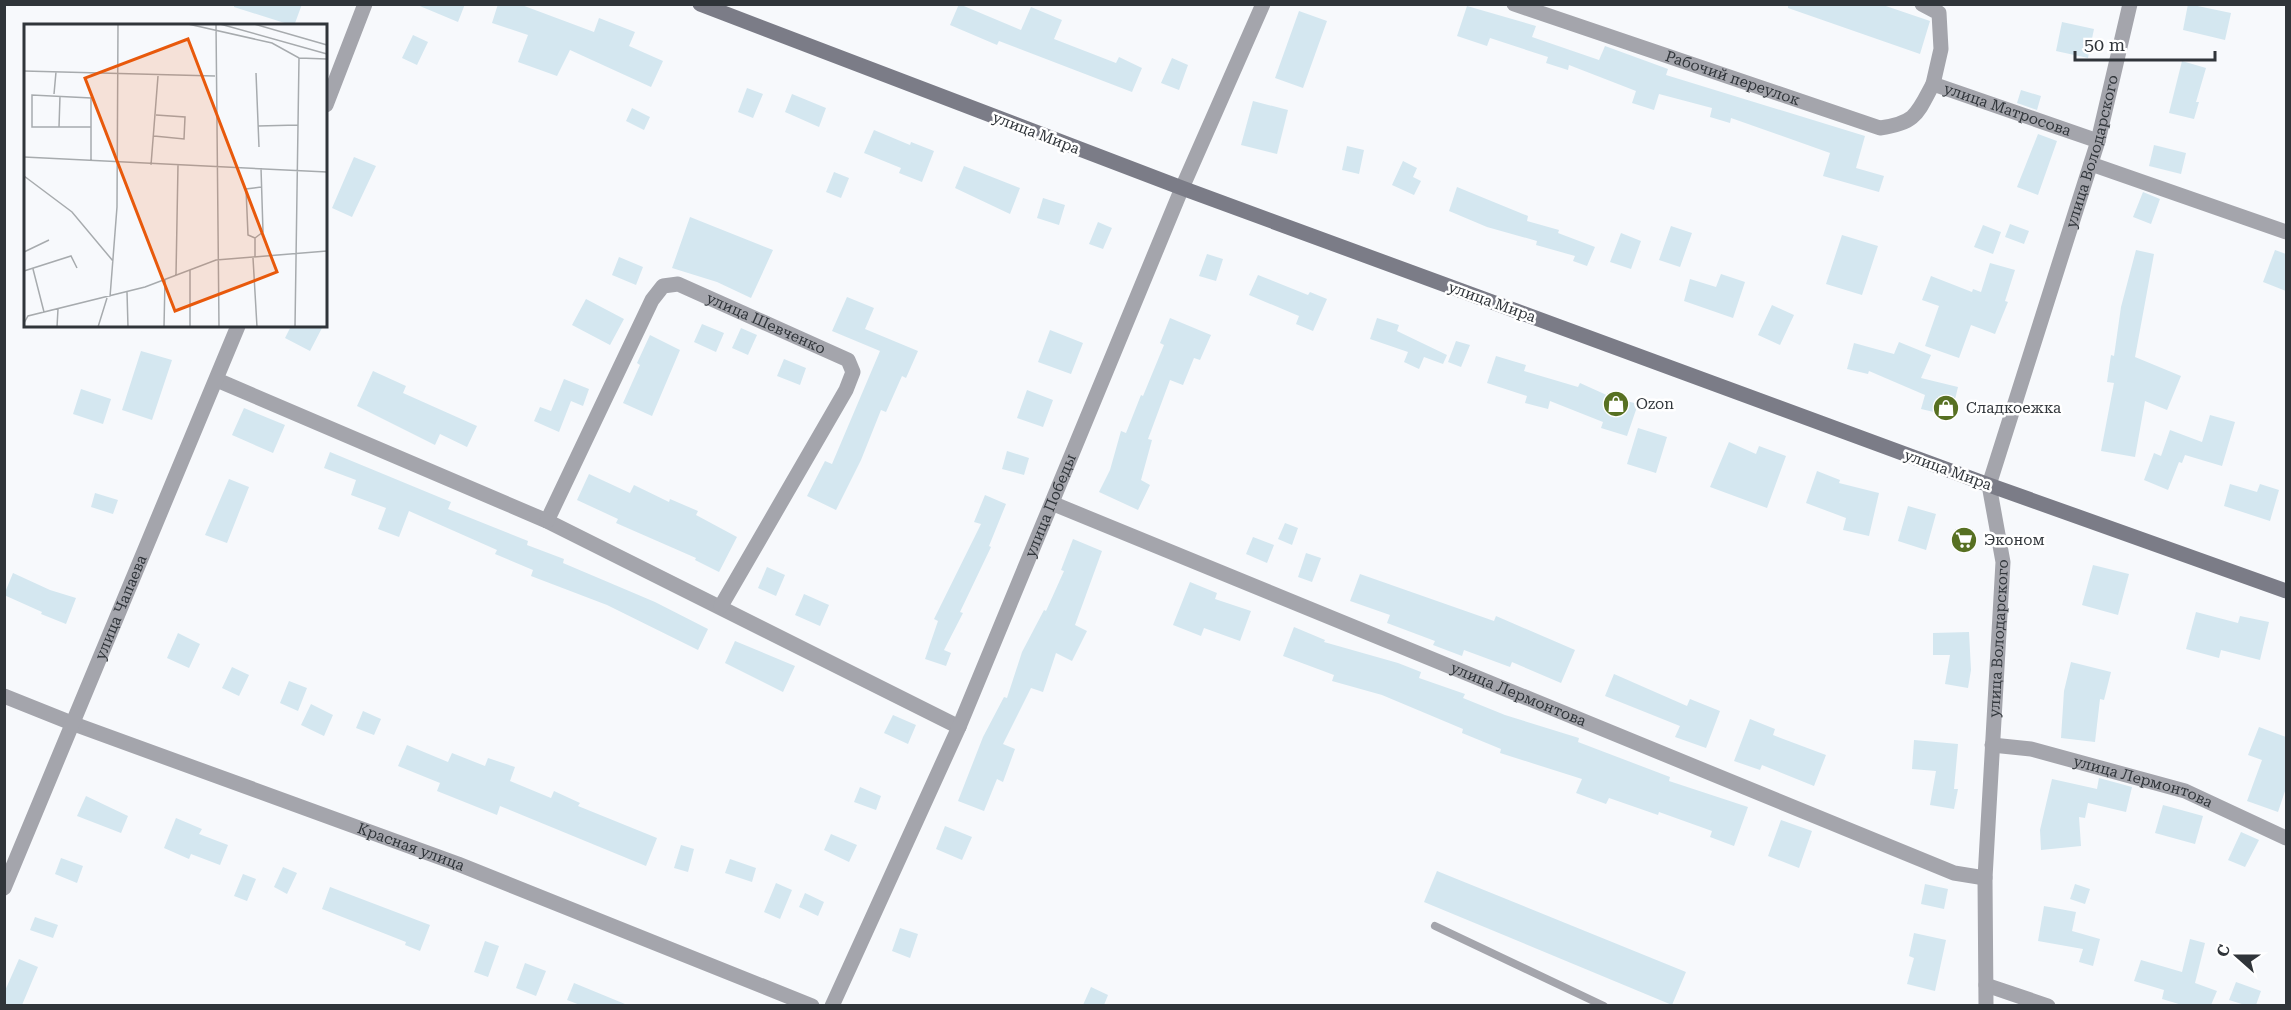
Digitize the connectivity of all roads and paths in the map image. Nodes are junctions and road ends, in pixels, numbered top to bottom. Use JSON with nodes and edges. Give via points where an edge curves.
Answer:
{"nodes":[{"id":1,"x":365,"y":4,"type":"edge"},
{"id":2,"x":700,"y":4,"type":"edge"},
{"id":3,"x":1263,"y":4,"type":"edge"},
{"id":4,"x":1514,"y":4,"type":"edge"},
{"id":5,"x":1923,"y":4,"type":"edge"},
{"id":6,"x":2130,"y":4,"type":"edge"},
{"id":7,"x":1933,"y":84,"type":"junction"},
{"id":8,"x":327,"y":102,"type":"edge"},
{"id":9,"x":2098,"y":141,"type":"junction"},
{"id":10,"x":2091,"y":164,"type":"junction"},
{"id":11,"x":1182,"y":188,"type":"junction"},
{"id":12,"x":2286,"y":232,"type":"edge"},
{"id":13,"x":238,"y":327,"type":"edge"},
{"id":14,"x":217,"y":380,"type":"junction"},
{"id":15,"x":1989,"y":485,"type":"junction"},
{"id":16,"x":1053,"y":504,"type":"junction"},
{"id":17,"x":546,"y":521,"type":"junction"},
{"id":18,"x":2286,"y":591,"type":"edge"},
{"id":19,"x":721,"y":606,"type":"junction"},
{"id":20,"x":4,"y":696,"type":"edge"},
{"id":21,"x":74,"y":724,"type":"junction"},
{"id":22,"x":959,"y":727,"type":"junction"},
{"id":23,"x":1992,"y":745,"type":"junction"},
{"id":24,"x":2286,"y":838,"type":"edge"},
{"id":25,"x":1985,"y":878,"type":"junction"},
{"id":26,"x":4,"y":888,"type":"edge"},
{"id":27,"x":1435,"y":926,"type":"dead end"},
{"id":28,"x":1986,"y":985,"type":"junction"},
{"id":29,"x":812,"y":1005,"type":"edge"},
{"id":30,"x":832,"y":1005,"type":"edge"},
{"id":31,"x":1604,"y":1005,"type":"edge"},
{"id":32,"x":1986,"y":1005,"type":"edge"},
{"id":33,"x":2048,"y":1005,"type":"edge"}],
"edges":[{"from":1,"to":8,"type":"street"},
{"from":2,"to":11,"type":"main road","name":"улица Мира"},
{"from":3,"to":11,"type":"street","name":"улица Победы"},
{"from":4,"to":7,"type":"street","name":"Рабочий переулок","via":[[1880,128],[1904,125],[1919,111]]},
{"from":5,"to":7,"type":"street","name":"улица Матросова","via":[[1939,14],[1941,49]]},
{"from":6,"to":9,"type":"street","name":"улица Володарского"},
{"from":7,"to":9,"type":"street","name":"улица Матросова"},
{"from":9,"to":10,"type":"street","name":"улица Володарского"},
{"from":10,"to":12,"type":"street"},
{"from":10,"to":15,"type":"street","name":"улица Володарского"},
{"from":11,"to":15,"type":"main road","name":"улица Мира"},
{"from":11,"to":16,"type":"street","name":"улица Победы"},
{"from":13,"to":14,"type":"street","name":"улица Чапаева"},
{"from":14,"to":17,"type":"street"},
{"from":14,"to":21,"type":"street","name":"улица Чапаева"},
{"from":15,"to":18,"type":"main road","name":"улица Мира"},
{"from":15,"to":23,"type":"street","name":"улица Володарского","via":[[2003,562]]},
{"from":16,"to":22,"type":"street","name":"улица Победы"},
{"from":16,"to":25,"type":"street","name":"улица Лермонтова","via":[[1954,873]]},
{"from":17,"to":19,"type":"street"},
{"from":17,"to":19,"type":"street","name":"улица Шевченко","via":[[652,300],[663,286],[678,284],[848,360],[854,372],[846,390]]},
{"from":19,"to":22,"type":"street"},
{"from":20,"to":21,"type":"street","name":"Красная улица"},
{"from":21,"to":26,"type":"street","name":"улица Чапаева"},
{"from":21,"to":29,"type":"street","name":"Красная улица","via":[[458,864]]},
{"from":22,"to":30,"type":"street","name":"улица Победы"},
{"from":23,"to":24,"type":"street","name":"улица Лермонтова","via":[[2031,749],[2185,791]]},
{"from":23,"to":25,"type":"street","name":"улица Володарского"},
{"from":25,"to":28,"type":"street","name":"улица Володарского"},
{"from":27,"to":31,"type":"lane"},
{"from":28,"to":32,"type":"street","name":"улица Володарского"},
{"from":28,"to":33,"type":"street"}]}
